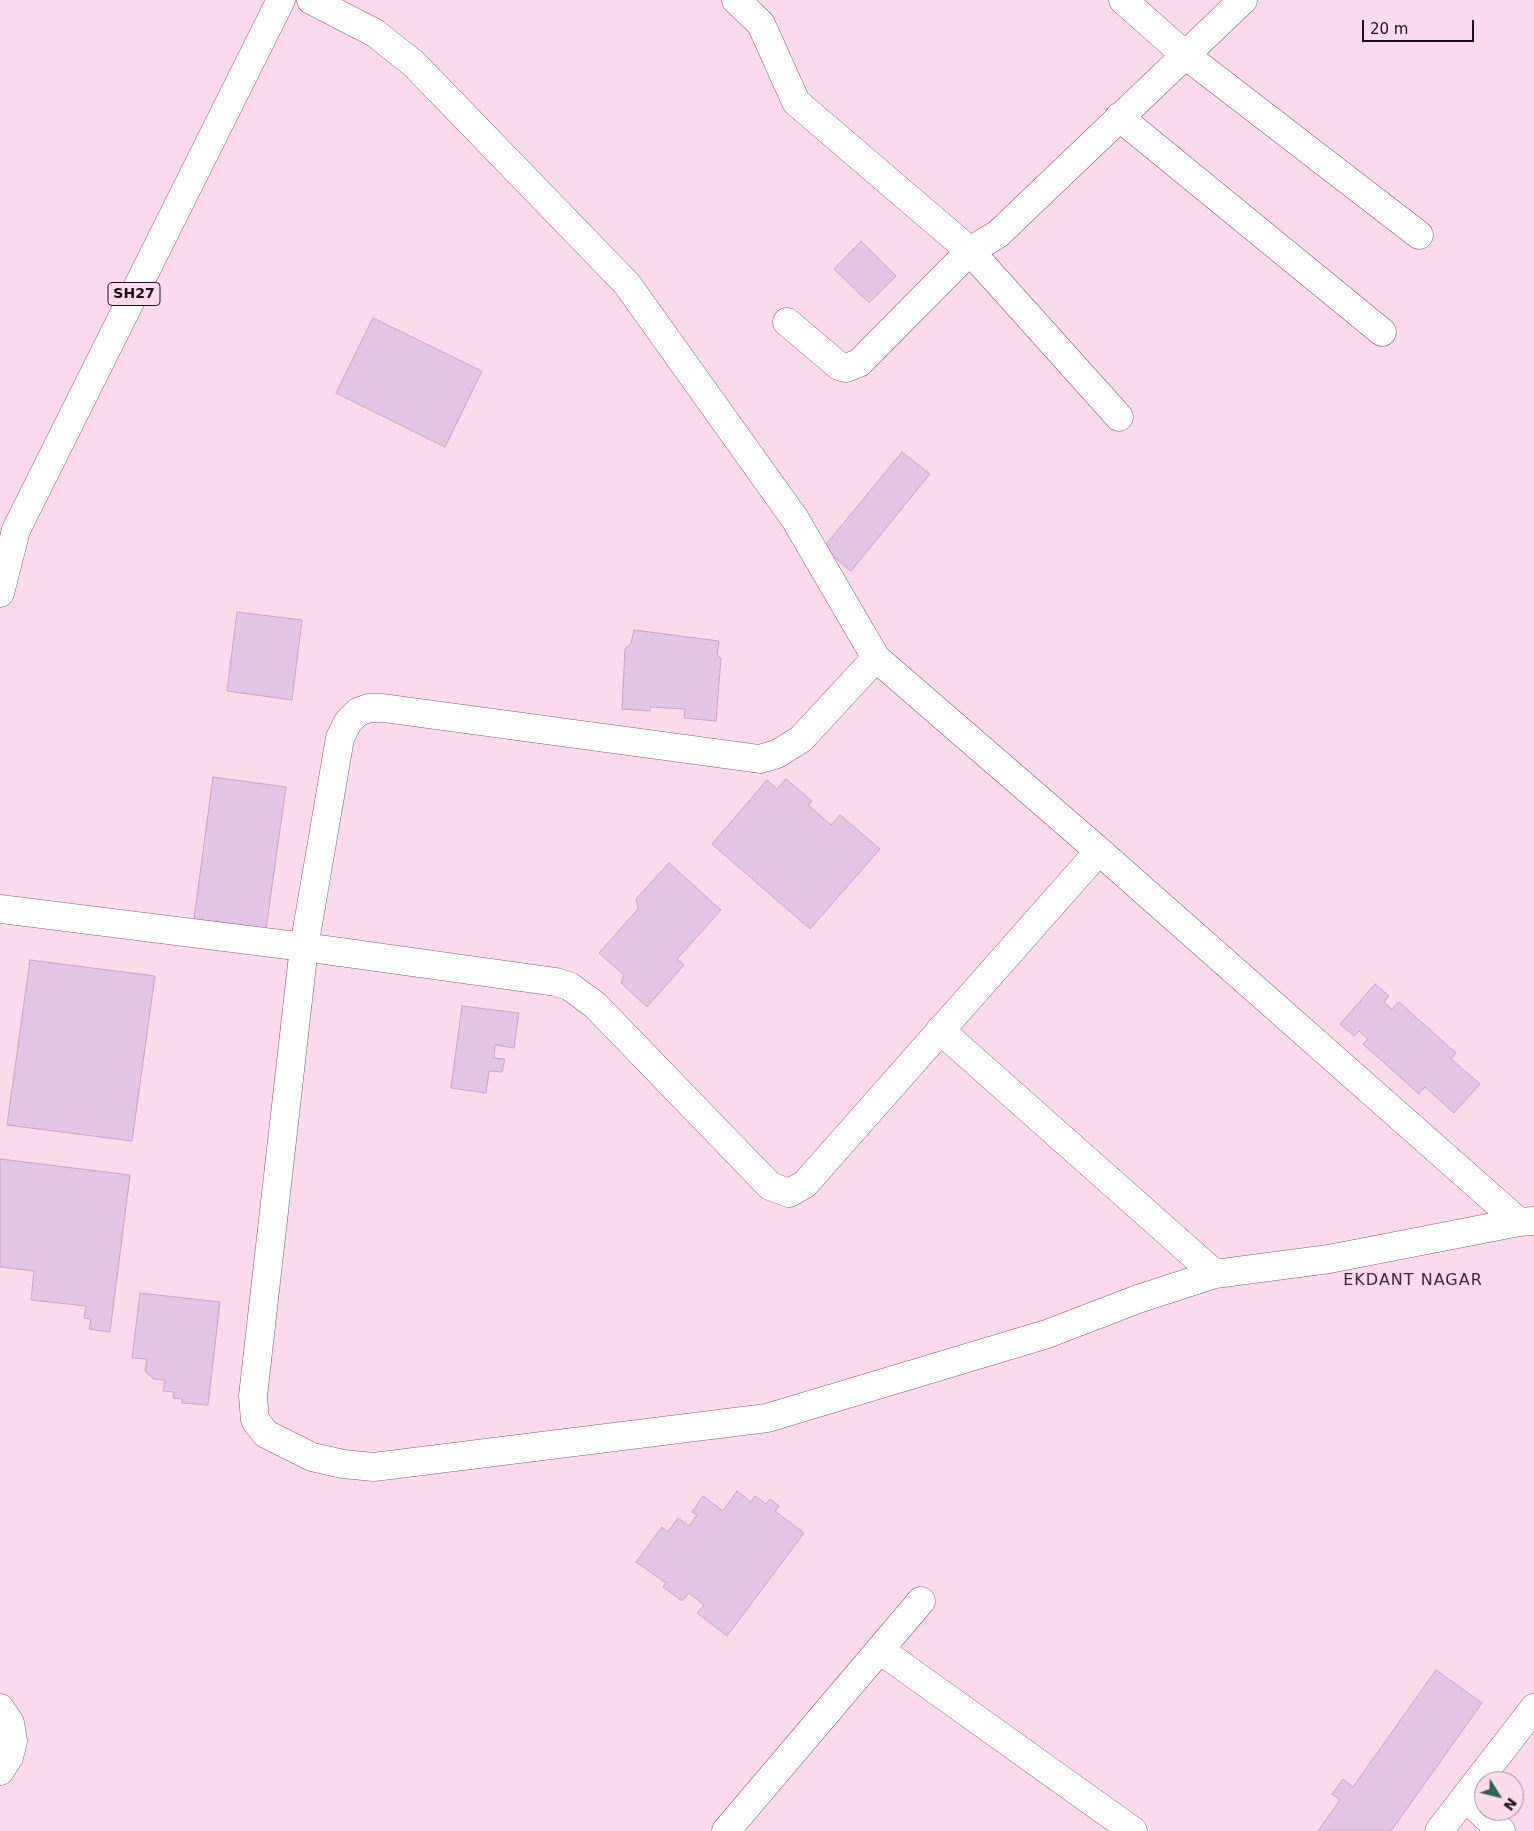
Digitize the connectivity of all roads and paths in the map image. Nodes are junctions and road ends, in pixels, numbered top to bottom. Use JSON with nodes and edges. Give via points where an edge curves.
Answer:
{"nodes":[{"id":1,"x":281,"y":0,"type":"edge"},
{"id":2,"x":311,"y":0,"type":"edge"},
{"id":3,"x":736,"y":0,"type":"edge"},
{"id":4,"x":1123,"y":0,"type":"edge"},
{"id":5,"x":1243,"y":0,"type":"edge"},
{"id":6,"x":1184,"y":54,"type":"junction"},
{"id":7,"x":1119,"y":117,"type":"junction"},
{"id":8,"x":1419,"y":235,"type":"dead end"},
{"id":9,"x":970,"y":251,"type":"junction"},
{"id":10,"x":787,"y":322,"type":"dead end"},
{"id":11,"x":1382,"y":332,"type":"dead end"},
{"id":12,"x":1119,"y":417,"type":"dead end"},
{"id":13,"x":0,"y":593,"type":"edge"},
{"id":14,"x":876,"y":658,"type":"junction"},
{"id":15,"x":1099,"y":850,"type":"junction"},
{"id":16,"x":0,"y":908,"type":"edge"},
{"id":17,"x":304,"y":947,"type":"junction"},
{"id":18,"x":940,"y":1030,"type":"junction"},
{"id":19,"x":1526,"y":1221,"type":"edge"},
{"id":20,"x":1215,"y":1274,"type":"junction"},
{"id":21,"x":921,"y":1601,"type":"dead end"},
{"id":22,"x":880,"y":1650,"type":"junction"},
{"id":23,"x":0,"y":1708,"type":"edge"},
{"id":24,"x":1534,"y":1708,"type":"edge"},
{"id":25,"x":0,"y":1771,"type":"edge"},
{"id":26,"x":1465,"y":1797,"type":"junction"},
{"id":27,"x":737,"y":1828,"type":"edge"},
{"id":28,"x":1134,"y":1831,"type":"edge"},
{"id":29,"x":1439,"y":1831,"type":"edge"},
{"id":30,"x":1501,"y":1831,"type":"edge"}],
"edges":[{"from":1,"to":13,"type":"street","name":"SH27","number":"SH27","via":[[16,530]]},
{"from":2,"to":14,"type":"street","via":[[375,33],[414,64],[627,284],[795,519]]},
{"from":3,"to":9,"type":"street","via":[[761,24],[796,102]]},
{"from":4,"to":6,"type":"street"},
{"from":5,"to":6,"type":"street"},
{"from":6,"to":7,"type":"street"},
{"from":6,"to":8,"type":"street"},
{"from":7,"to":9,"type":"street","via":[[998,234]]},
{"from":7,"to":11,"type":"street"},
{"from":9,"to":10,"type":"street","via":[[858,362],[846,368],[832,362]]},
{"from":9,"to":12,"type":"street"},
{"from":14,"to":15,"type":"street"},
{"from":14,"to":17,"type":"street","via":[[801,739],[777,754],[760,759],[383,708],[358,712],[348,722],[340,738]]},
{"from":15,"to":18,"type":"street"},
{"from":15,"to":19,"type":"street"},
{"from":16,"to":17,"type":"street"},
{"from":17,"to":18,"type":"street","via":[[569,986],[595,1005],[770,1186],[789,1193],[805,1184]]},
{"from":17,"to":20,"type":"street","via":[[253,1396],[255,1420],[266,1434],[312,1457],[374,1467],[767,1418],[1046,1334]]},
{"from":18,"to":20,"type":"street"},
{"from":19,"to":20,"type":"street","via":[[1329,1259]]},
{"from":21,"to":22,"type":"street"},
{"from":22,"to":27,"type":"street"},
{"from":22,"to":28,"type":"street"},
{"from":23,"to":25,"type":"street","via":[[10,1722],[14,1741]]},
{"from":24,"to":26,"type":"street"},
{"from":26,"to":29,"type":"street"},
{"from":26,"to":30,"type":"street"}]}
